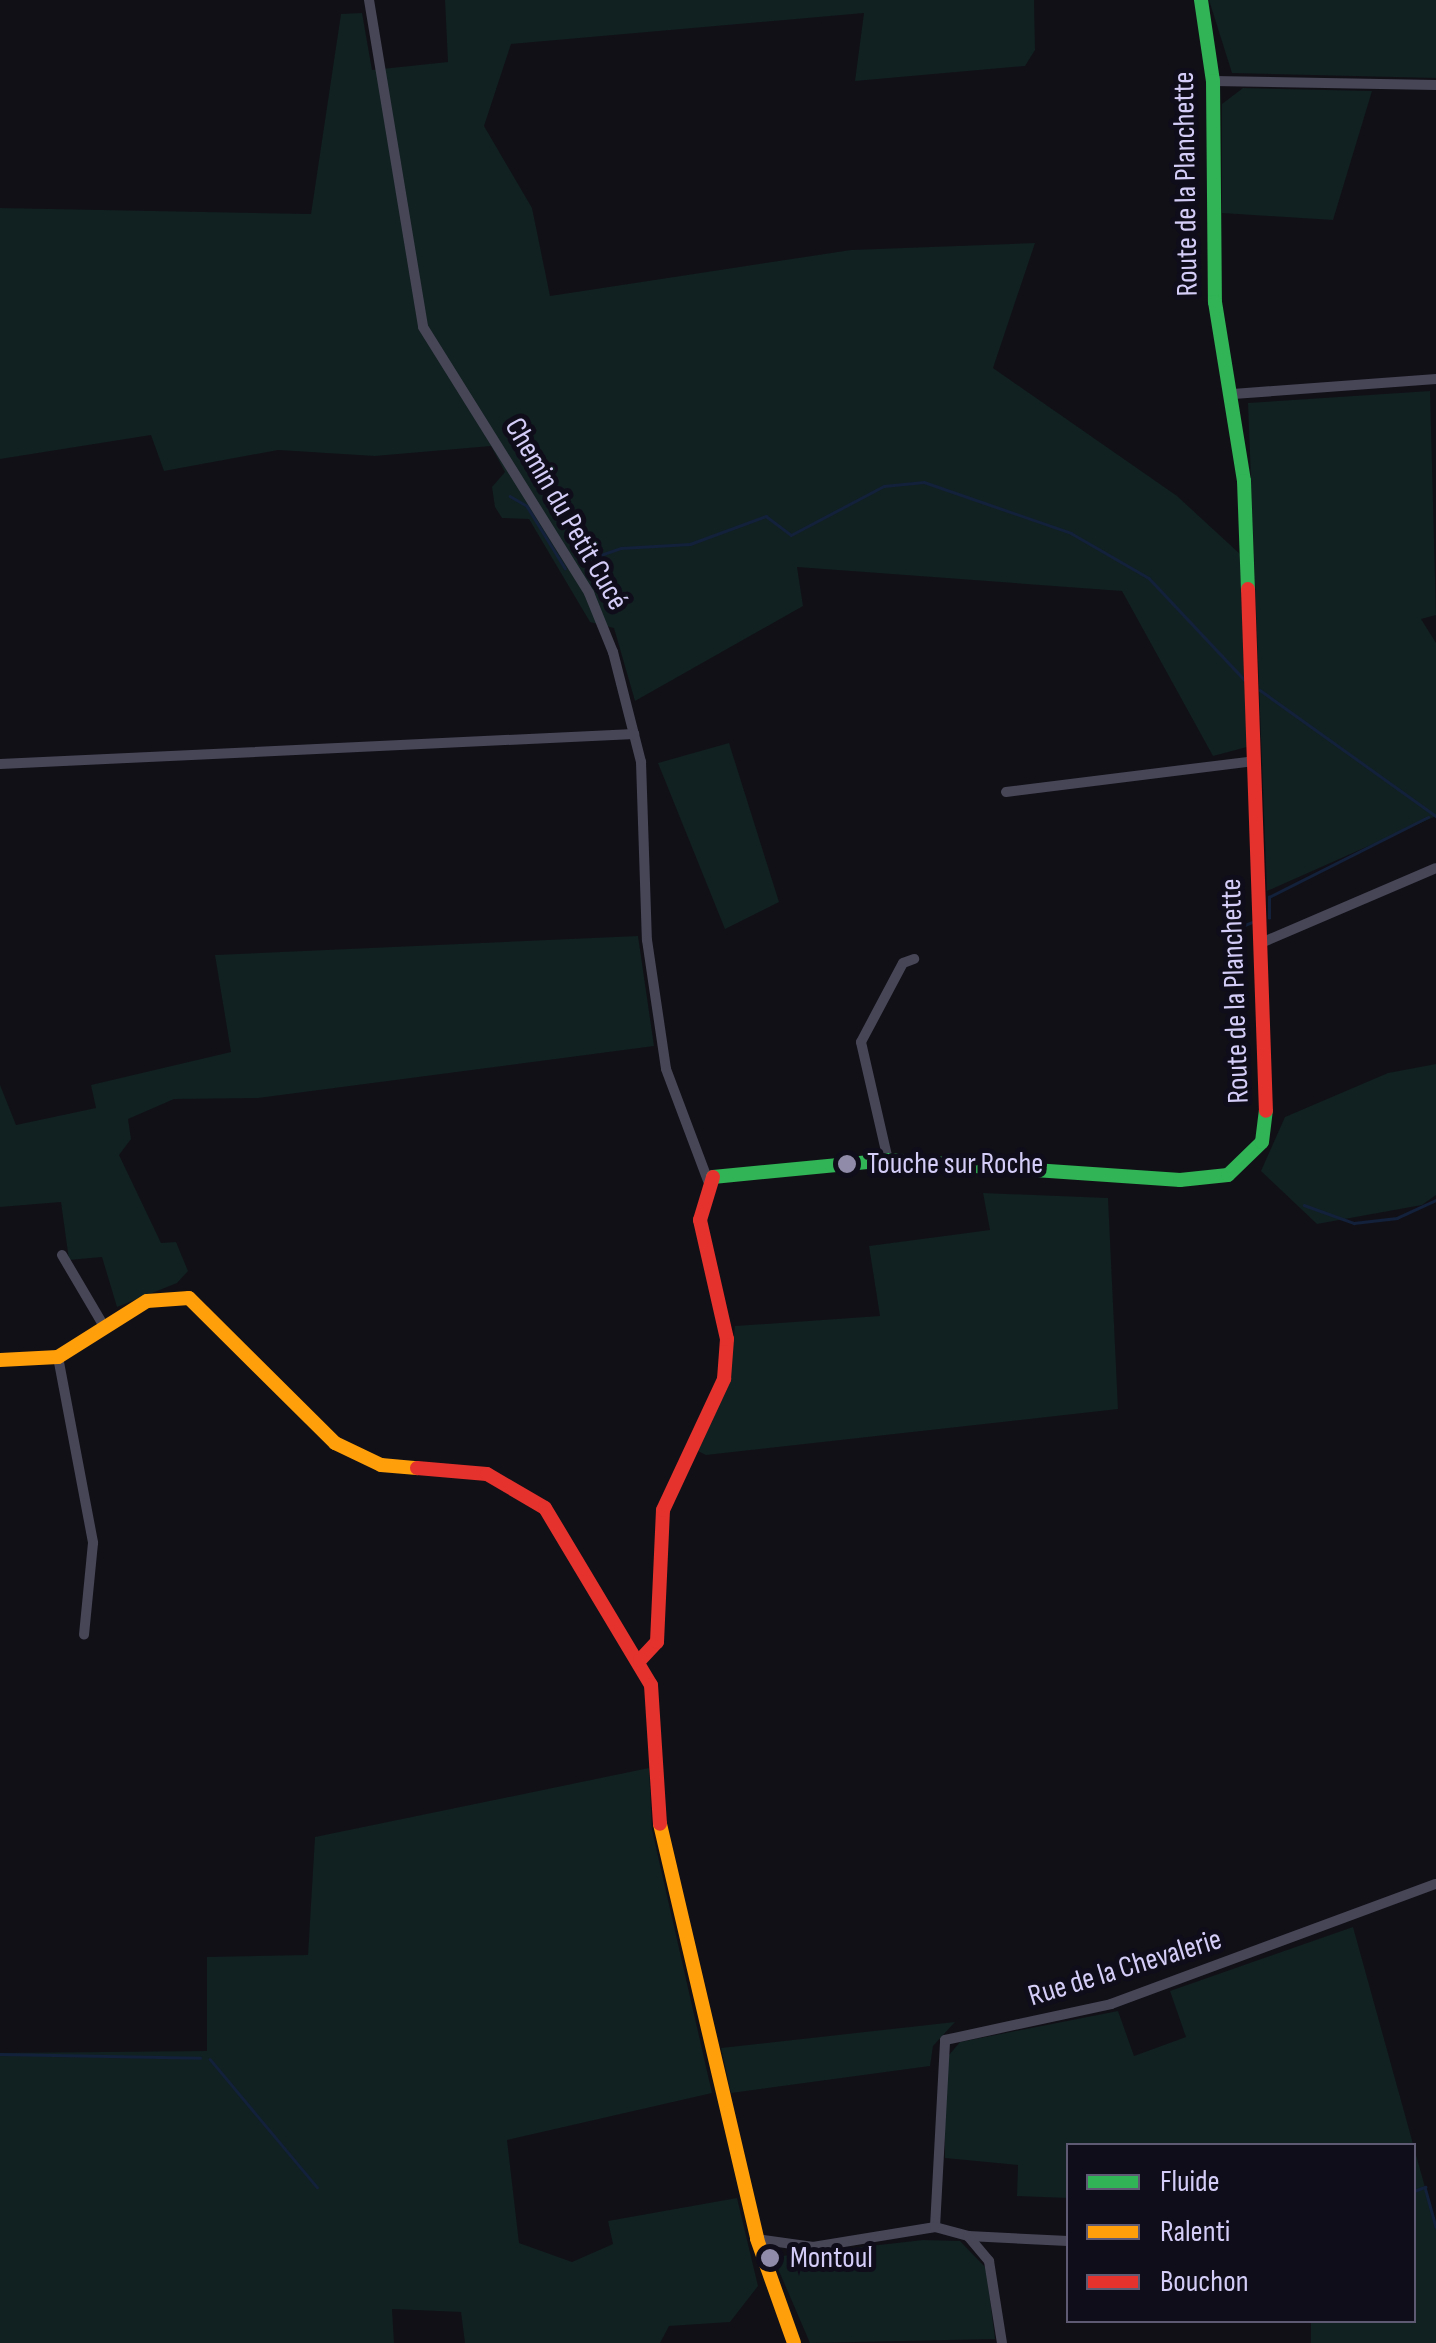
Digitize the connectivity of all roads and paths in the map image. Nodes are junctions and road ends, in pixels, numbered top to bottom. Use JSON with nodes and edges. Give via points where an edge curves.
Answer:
{"nodes":[{"id":1,"x":369,"y":0,"type":"edge"},
{"id":2,"x":1200,"y":0,"type":"edge"},
{"id":3,"x":1213,"y":81,"type":"junction"},
{"id":4,"x":1436,"y":86,"type":"edge"},
{"id":5,"x":1436,"y":380,"type":"edge"},
{"id":6,"x":1232,"y":394,"type":"junction"},
{"id":7,"x":634,"y":734,"type":"junction"},
{"id":8,"x":1254,"y":761,"type":"junction"},
{"id":9,"x":0,"y":764,"type":"edge"},
{"id":10,"x":1006,"y":792,"type":"dead end"},
{"id":11,"x":1436,"y":868,"type":"edge"},
{"id":12,"x":1261,"y":942,"type":"junction"},
{"id":13,"x":914,"y":960,"type":"dead end"},
{"id":14,"x":888,"y":1160,"type":"junction"},
{"id":15,"x":708,"y":1181,"type":"junction"},
{"id":16,"x":62,"y":1255,"type":"dead end"},
{"id":17,"x":105,"y":1328,"type":"junction"},
{"id":18,"x":58,"y":1358,"type":"junction"},
{"id":19,"x":0,"y":1360,"type":"edge"},
{"id":20,"x":84,"y":1635,"type":"dead end"},
{"id":21,"x":640,"y":1660,"type":"junction"},
{"id":22,"x":1436,"y":1884,"type":"edge"},
{"id":23,"x":936,"y":2226,"type":"junction"},
{"id":24,"x":968,"y":2236,"type":"junction"},
{"id":25,"x":757,"y":2239,"type":"junction"},
{"id":26,"x":1066,"y":2241,"type":"edge"},
{"id":27,"x":794,"y":2343,"type":"edge"},
{"id":28,"x":1002,"y":2343,"type":"edge"}],
"edges":[{"from":1,"to":7,"type":"street","name":"Chemin du Petit Cucé","via":[[424,328],[589,593]]},
{"from":2,"to":3,"type":"street","name":"Route de la Planchette"},
{"from":3,"to":4,"type":"street"},
{"from":3,"to":6,"type":"street","name":"Route de la Planchette","via":[[1215,302]]},
{"from":5,"to":6,"type":"street"},
{"from":6,"to":8,"type":"street","name":"Route de la Planchette"},
{"from":7,"to":9,"type":"street"},
{"from":7,"to":15,"type":"street","name":"Chemin du Petit Cucé","via":[[666,1070]]},
{"from":8,"to":10,"type":"street"},
{"from":8,"to":12,"type":"street","name":"Route de la Planchette"},
{"from":11,"to":12,"type":"street"},
{"from":12,"to":14,"type":"street","name":"Route de la Planchette","via":[[1266,1128],[1255,1154],[1228,1175],[1148,1179]]},
{"from":13,"to":14,"type":"street","via":[[893,979],[862,1042]]},
{"from":14,"to":15,"type":"street","name":"Route de la Planchette","via":[[747,1163]]},
{"from":15,"to":21,"type":"street","via":[[702,1261],[724,1322],[724,1379],[662,1510],[657,1642]]},
{"from":16,"to":17,"type":"street"},
{"from":17,"to":18,"type":"street"},
{"from":17,"to":21,"type":"street","via":[[147,1301],[188,1298],[226,1325],[335,1443],[381,1465],[511,1482],[561,1528]]},
{"from":18,"to":19,"type":"street"},
{"from":18,"to":20,"type":"street","via":[[93,1543]]},
{"from":21,"to":25,"type":"street","via":[[656,1706],[662,1834]]},
{"from":22,"to":23,"type":"street","name":"Rue de la Chevalerie","via":[[1098,2008],[945,2040]]},
{"from":23,"to":24,"type":"street"},
{"from":23,"to":25,"type":"street","via":[[813,2247]]},
{"from":24,"to":26,"type":"street"},
{"from":24,"to":28,"type":"street","via":[[990,2261]]},
{"from":25,"to":27,"type":"street"}]}
